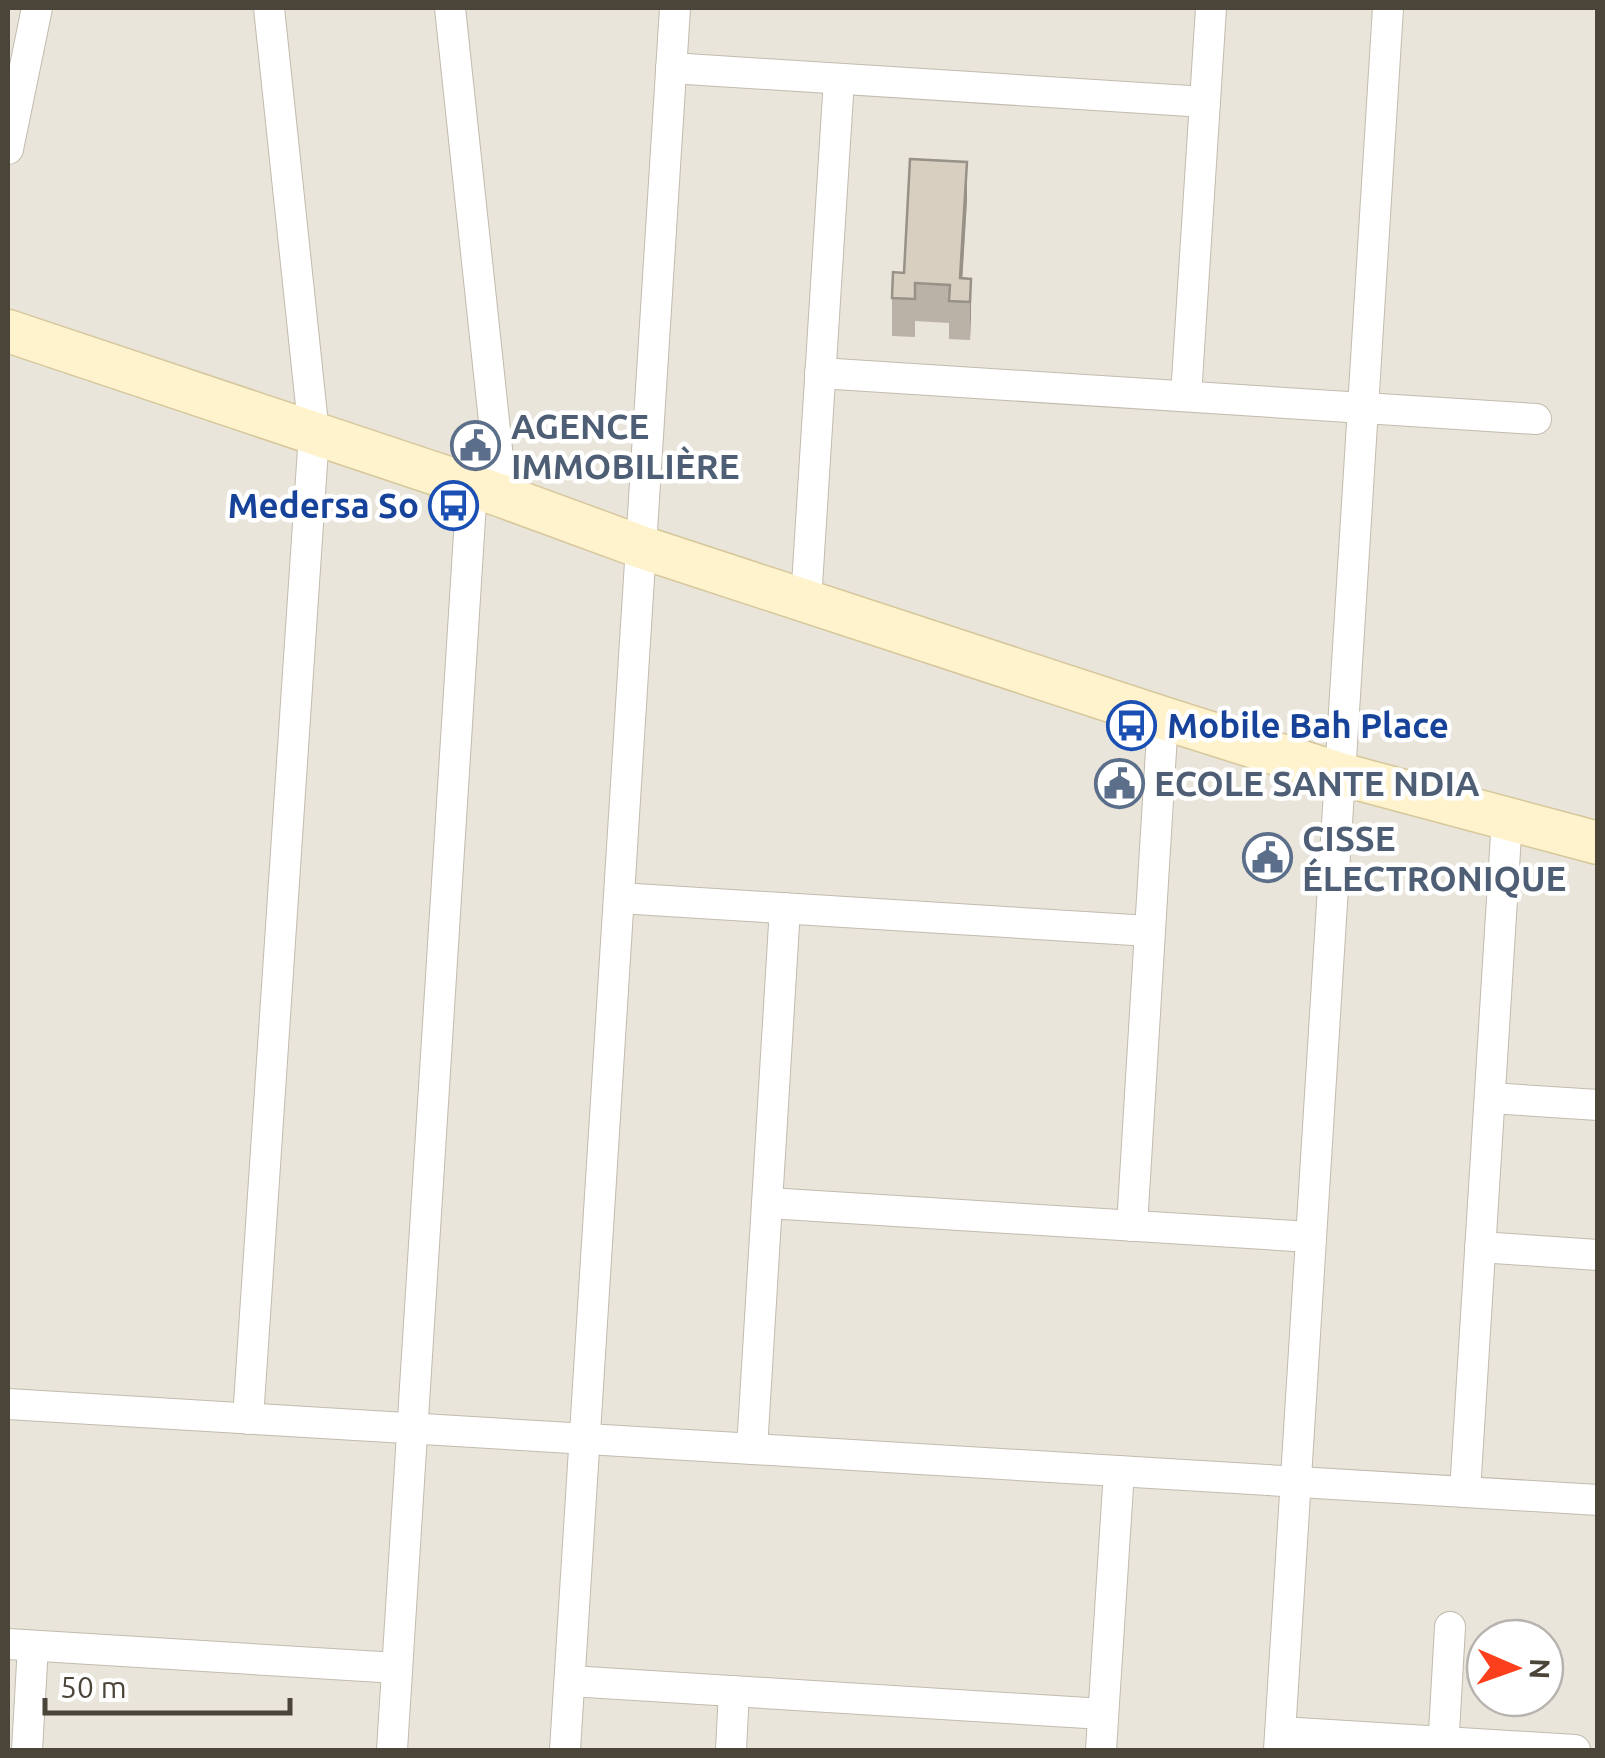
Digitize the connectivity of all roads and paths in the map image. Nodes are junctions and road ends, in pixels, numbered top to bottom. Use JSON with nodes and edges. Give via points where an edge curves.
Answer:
{"nodes":[{"id":1,"x":37,"y":8,"type":"edge"},
{"id":2,"x":269,"y":8,"type":"edge"},
{"id":3,"x":450,"y":8,"type":"edge"},
{"id":4,"x":674,"y":8,"type":"edge"},
{"id":5,"x":1211,"y":8,"type":"edge"},
{"id":6,"x":1388,"y":8,"type":"edge"},
{"id":7,"x":671,"y":68,"type":"junction"},
{"id":8,"x":839,"y":79,"type":"junction"},
{"id":9,"x":1205,"y":102,"type":"junction"},
{"id":10,"x":8,"y":150,"type":"edge"},
{"id":11,"x":8,"y":331,"type":"edge"},
{"id":12,"x":820,"y":373,"type":"junction"},
{"id":13,"x":1186,"y":396,"type":"junction"},
{"id":14,"x":1363,"y":408,"type":"junction"},
{"id":15,"x":1536,"y":419,"type":"dead end"},
{"id":16,"x":314,"y":434,"type":"junction"},
{"id":17,"x":486,"y":492,"type":"junction"},
{"id":18,"x":641,"y":547,"type":"junction"},
{"id":19,"x":806,"y":601,"type":"junction"},
{"id":20,"x":1163,"y":718,"type":"junction"},
{"id":21,"x":1340,"y":774,"type":"junction"},
{"id":22,"x":1507,"y":819,"type":"junction"},
{"id":23,"x":1598,"y":844,"type":"edge"},
{"id":24,"x":619,"y":898,"type":"junction"},
{"id":25,"x":786,"y":908,"type":"junction"},
{"id":26,"x":1150,"y":930,"type":"junction"},
{"id":27,"x":1490,"y":1098,"type":"junction"},
{"id":28,"x":1598,"y":1104,"type":"edge"},
{"id":29,"x":768,"y":1203,"type":"junction"},
{"id":30,"x":1132,"y":1226,"type":"junction"},
{"id":31,"x":1312,"y":1237,"type":"junction"},
{"id":32,"x":1480,"y":1247,"type":"junction"},
{"id":33,"x":1598,"y":1255,"type":"edge"},
{"id":34,"x":8,"y":1404,"type":"edge"},
{"id":35,"x":248,"y":1419,"type":"junction"},
{"id":36,"x":412,"y":1429,"type":"junction"},
{"id":37,"x":585,"y":1439,"type":"junction"},
{"id":38,"x":752,"y":1450,"type":"junction"},
{"id":39,"x":1119,"y":1471,"type":"junction"},
{"id":40,"x":1296,"y":1482,"type":"junction"},
{"id":41,"x":1465,"y":1492,"type":"junction"},
{"id":42,"x":1598,"y":1500,"type":"edge"},
{"id":43,"x":1450,"y":1627,"type":"dead end"},
{"id":44,"x":20,"y":1645,"type":"edge"},
{"id":45,"x":397,"y":1668,"type":"junction"},
{"id":46,"x":570,"y":1681,"type":"junction"},
{"id":47,"x":734,"y":1691,"type":"junction"},
{"id":48,"x":1103,"y":1714,"type":"junction"},
{"id":49,"x":1280,"y":1741,"type":"edge"},
{"id":50,"x":1443,"y":1746,"type":"edge"},
{"id":51,"x":27,"y":1750,"type":"edge"},
{"id":52,"x":392,"y":1750,"type":"edge"},
{"id":53,"x":565,"y":1750,"type":"edge"},
{"id":54,"x":730,"y":1750,"type":"edge"},
{"id":55,"x":1101,"y":1750,"type":"edge"},
{"id":56,"x":1575,"y":1750,"type":"edge"}],
"edges":[{"from":1,"to":10,"type":"street"},
{"from":2,"to":16,"type":"street"},
{"from":3,"to":17,"type":"street"},
{"from":4,"to":7,"type":"street"},
{"from":5,"to":9,"type":"street"},
{"from":6,"to":14,"type":"street"},
{"from":7,"to":8,"type":"street"},
{"from":7,"to":18,"type":"street"},
{"from":8,"to":9,"type":"street"},
{"from":8,"to":12,"type":"street"},
{"from":9,"to":13,"type":"street"},
{"from":11,"to":16,"type":"main road"},
{"from":12,"to":13,"type":"street"},
{"from":12,"to":19,"type":"street"},
{"from":13,"to":14,"type":"street"},
{"from":14,"to":15,"type":"street"},
{"from":14,"to":21,"type":"street"},
{"from":16,"to":17,"type":"main road"},
{"from":16,"to":35,"type":"street"},
{"from":17,"to":18,"type":"main road"},
{"from":17,"to":36,"type":"street"},
{"from":18,"to":19,"type":"main road"},
{"from":18,"to":24,"type":"street"},
{"from":19,"to":20,"type":"main road"},
{"from":20,"to":21,"type":"main road"},
{"from":20,"to":26,"type":"street"},
{"from":21,"to":22,"type":"main road"},
{"from":21,"to":31,"type":"street"},
{"from":22,"to":23,"type":"main road"},
{"from":22,"to":27,"type":"street"},
{"from":24,"to":25,"type":"street"},
{"from":24,"to":37,"type":"street"},
{"from":25,"to":26,"type":"street"},
{"from":25,"to":29,"type":"street"},
{"from":26,"to":30,"type":"street"},
{"from":27,"to":28,"type":"street"},
{"from":27,"to":32,"type":"street"},
{"from":29,"to":30,"type":"street"},
{"from":29,"to":38,"type":"street"},
{"from":30,"to":31,"type":"street"},
{"from":31,"to":40,"type":"street"},
{"from":32,"to":33,"type":"street"},
{"from":32,"to":41,"type":"street"},
{"from":34,"to":35,"type":"street"},
{"from":35,"to":36,"type":"street"},
{"from":36,"to":37,"type":"street"},
{"from":36,"to":45,"type":"street"},
{"from":37,"to":38,"type":"street"},
{"from":37,"to":46,"type":"street"},
{"from":38,"to":39,"type":"street"},
{"from":39,"to":40,"type":"street"},
{"from":39,"to":48,"type":"street"},
{"from":40,"to":41,"type":"street"},
{"from":40,"to":49,"type":"street"},
{"from":41,"to":42,"type":"street"},
{"from":43,"to":50,"type":"street"},
{"from":44,"to":45,"type":"street"},
{"from":44,"to":51,"type":"street"},
{"from":45,"to":52,"type":"street"},
{"from":46,"to":47,"type":"street"},
{"from":46,"to":53,"type":"street"},
{"from":47,"to":48,"type":"street"},
{"from":47,"to":54,"type":"street"},
{"from":48,"to":55,"type":"street"},
{"from":49,"to":50,"type":"street"},
{"from":50,"to":56,"type":"street"}]}
